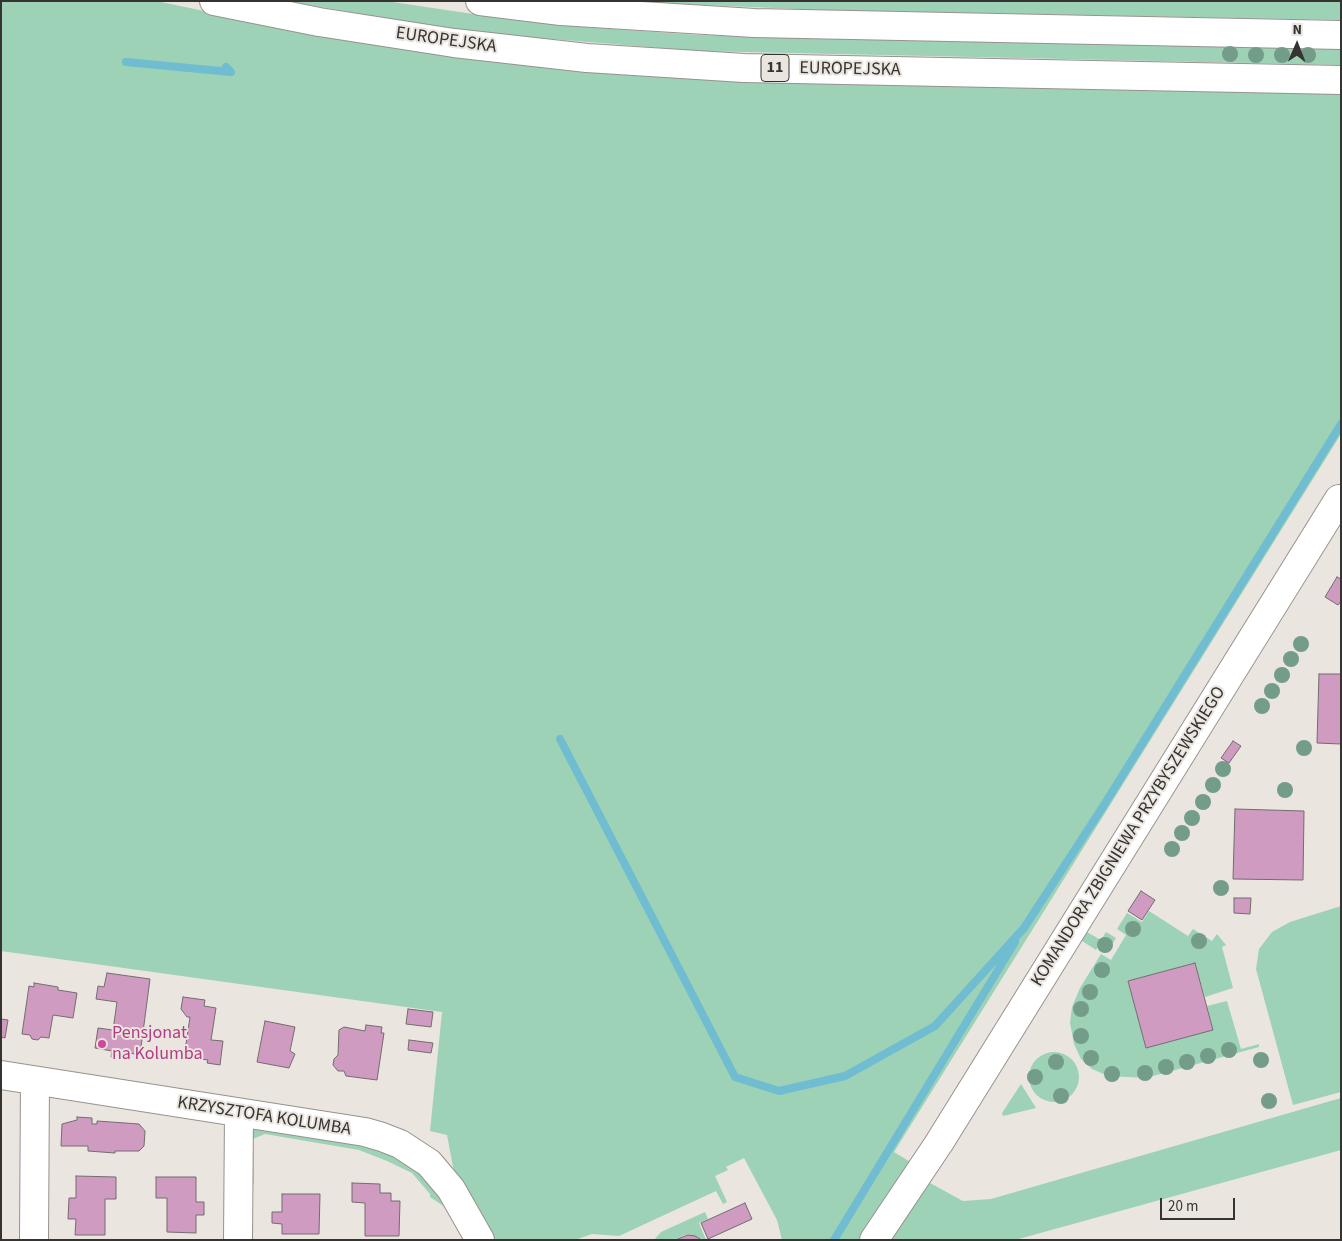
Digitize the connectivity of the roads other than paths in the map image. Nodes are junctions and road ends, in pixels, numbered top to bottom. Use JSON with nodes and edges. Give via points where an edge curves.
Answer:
{"nodes":[{"id":1,"x":214,"y":1,"type":"edge"},
{"id":2,"x":480,"y":1,"type":"edge"},
{"id":3,"x":1341,"y":35,"type":"edge"},
{"id":4,"x":1341,"y":80,"type":"edge"},
{"id":5,"x":1339,"y":499,"type":"dead end"},
{"id":6,"x":1,"y":1075,"type":"edge"},
{"id":7,"x":35,"y":1080,"type":"junction"},
{"id":8,"x":239,"y":1113,"type":"junction"},
{"id":9,"x":463,"y":1228,"type":"edge"},
{"id":10,"x":34,"y":1240,"type":"edge"},
{"id":11,"x":238,"y":1240,"type":"edge"},
{"id":12,"x":480,"y":1240,"type":"edge"},
{"id":13,"x":874,"y":1240,"type":"edge"}],
"edges":[{"from":1,"to":4,"type":"main road","name":"EUROPEJSKA","number":"11","via":[[437,41],[587,58],[762,68]]},
{"from":2,"to":3,"type":"main road","via":[[561,11],[754,23]]},
{"from":5,"to":13,"type":"main road","name":"KOMANDORA ZBIGNIEWA PRZYBYSZEWSKIEGO","via":[[918,1175]]},
{"from":6,"to":7,"type":"main road","name":"KRZYSZTOFA KOLUMBA"},
{"from":7,"to":8,"type":"main road","name":"KRZYSZTOFA KOLUMBA"},
{"from":7,"to":10,"type":"main road"},
{"from":8,"to":9,"type":"main road","name":"KRZYSZTOFA KOLUMBA","via":[[365,1132],[400,1144],[417,1154],[441,1176]]},
{"from":8,"to":11,"type":"main road"},
{"from":9,"to":12,"type":"main road","name":"KRZYSZTOFA KOLUMBA"}]}
